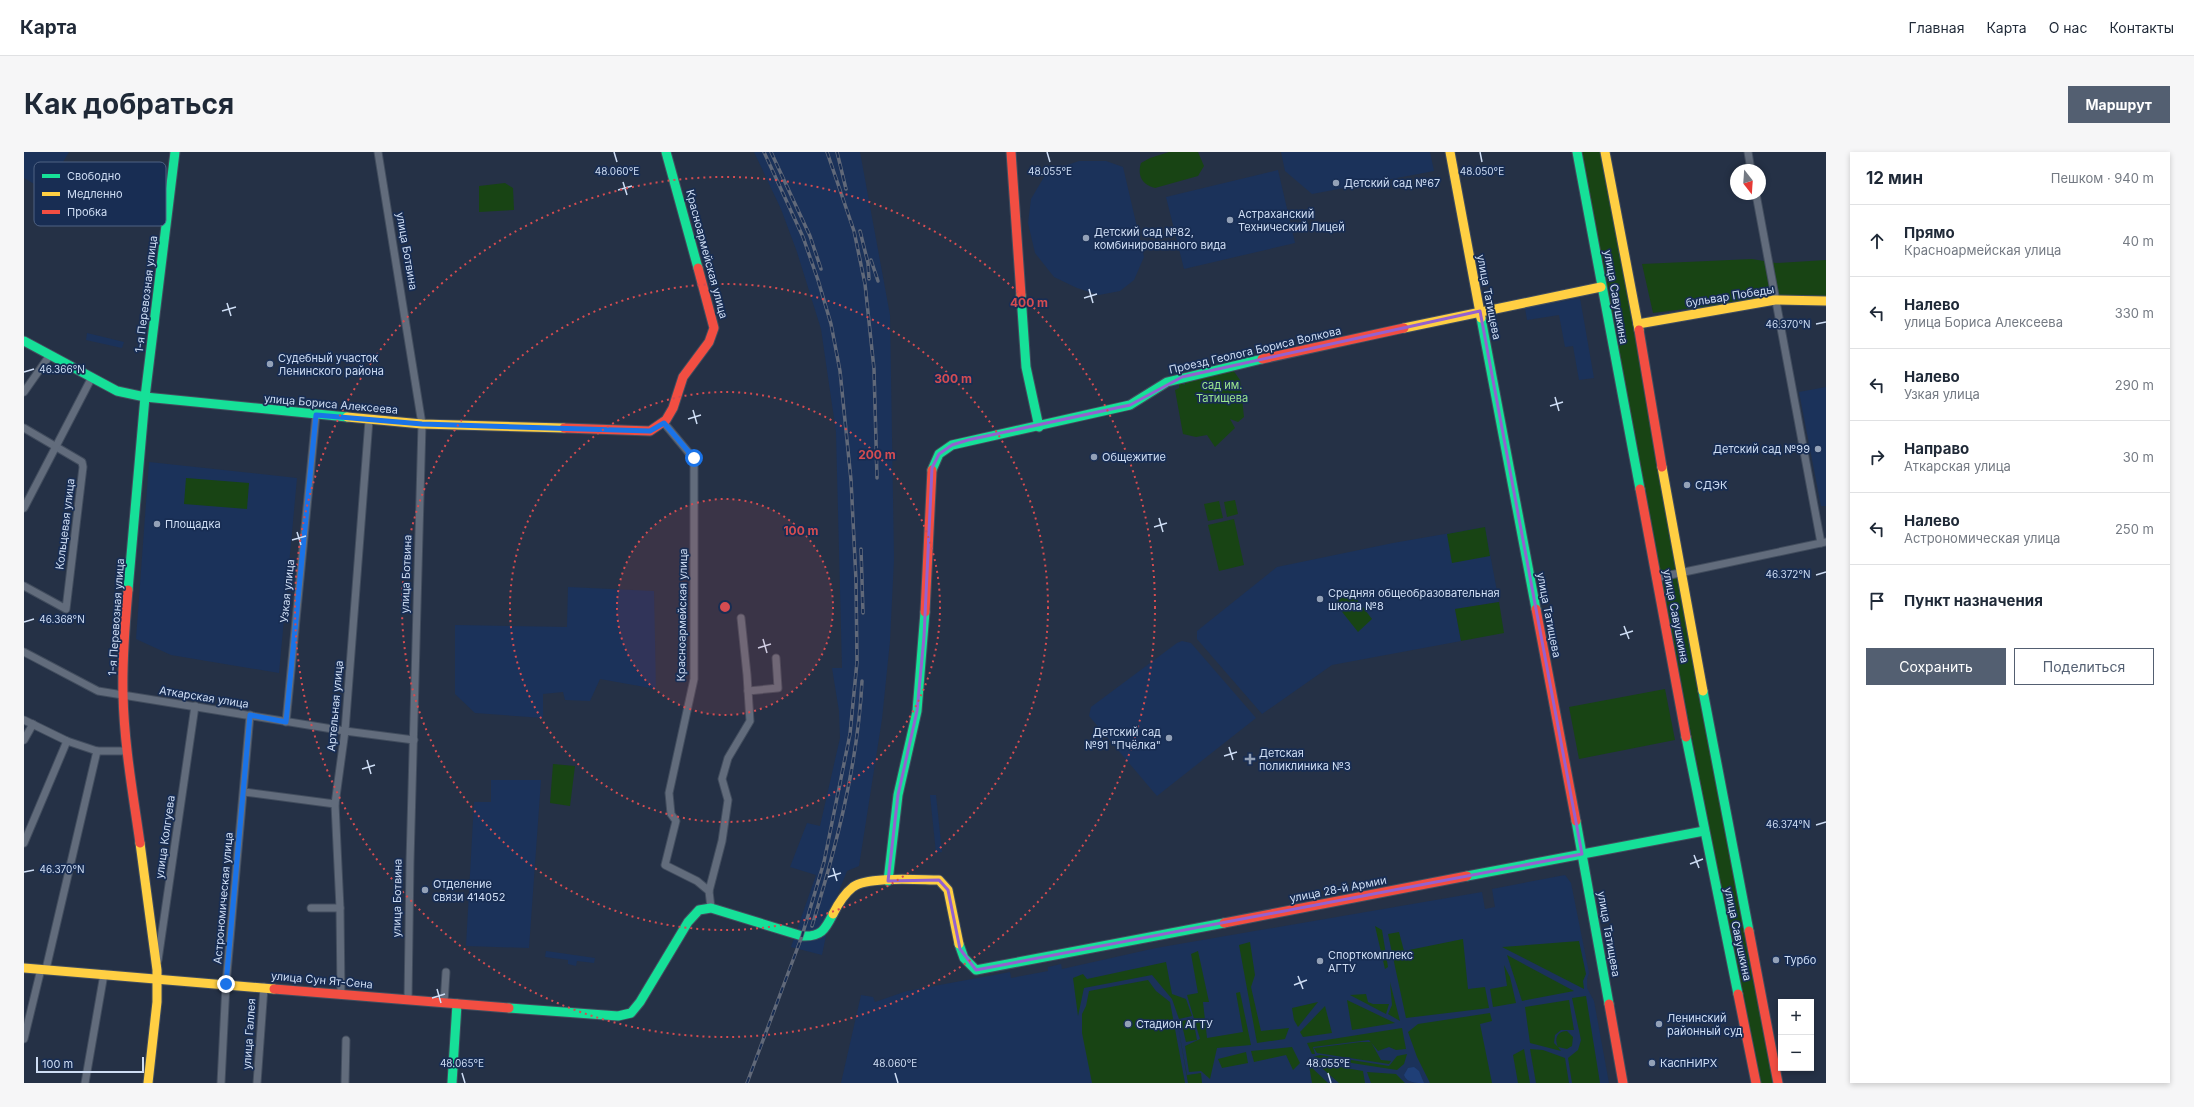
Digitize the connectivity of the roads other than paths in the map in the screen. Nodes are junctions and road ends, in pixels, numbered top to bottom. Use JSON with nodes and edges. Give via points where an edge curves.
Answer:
{"nodes":[{"id":1,"x":175,"y":152,"type":"edge"},
{"id":2,"x":378,"y":152,"type":"edge"},
{"id":3,"x":666,"y":152,"type":"edge"},
{"id":4,"x":1011,"y":152,"type":"edge"},
{"id":5,"x":1450,"y":152,"type":"edge"},
{"id":6,"x":1578,"y":152,"type":"edge"},
{"id":7,"x":1605,"y":152,"type":"edge"},
{"id":8,"x":1748,"y":152,"type":"edge"},
{"id":9,"x":1751,"y":164,"type":"edge"},
{"id":10,"x":1757,"y":200,"type":"edge"},
{"id":11,"x":166,"y":226,"type":"edge"},
{"id":12,"x":166,"y":226,"type":"edge"},
{"id":13,"x":1602,"y":287,"type":"junction"},
{"id":14,"x":1775,"y":300,"type":"junction"},
{"id":15,"x":1826,"y":301,"type":"edge"},
{"id":16,"x":1480,"y":311,"type":"junction"},
{"id":17,"x":1638,"y":324,"type":"junction"},
{"id":18,"x":24,"y":341,"type":"edge"},
{"id":19,"x":50,"y":355,"type":"junction"},
{"id":20,"x":92,"y":377,"type":"junction"},
{"id":21,"x":24,"y":392,"type":"edge"},
{"id":22,"x":145,"y":397,"type":"junction"},
{"id":23,"x":316,"y":415,"type":"junction"},
{"id":24,"x":369,"y":420,"type":"junction"},
{"id":25,"x":664,"y":423,"type":"junction"},
{"id":26,"x":422,"y":424,"type":"junction"},
{"id":27,"x":1039,"y":427,"type":"junction"},
{"id":28,"x":24,"y":428,"type":"edge"},
{"id":29,"x":57,"y":448,"type":"junction"},
{"id":30,"x":24,"y":508,"type":"edge"},
{"id":31,"x":1824,"y":543,"type":"edge"},
{"id":32,"x":1680,"y":574,"type":"junction"},
{"id":33,"x":1656,"y":578,"type":"junction"},
{"id":34,"x":24,"y":586,"type":"edge"},
{"id":35,"x":741,"y":618,"type":"dead end"},
{"id":36,"x":24,"y":652,"type":"edge"},
{"id":37,"x":776,"y":658,"type":"dead end"},
{"id":38,"x":748,"y":691,"type":"junction"},
{"id":39,"x":123,"y":695,"type":"junction"},
{"id":40,"x":195,"y":706,"type":"junction"},
{"id":41,"x":250,"y":715,"type":"junction"},
{"id":42,"x":24,"y":720,"type":"edge"},
{"id":43,"x":286,"y":722,"type":"junction"},
{"id":44,"x":33,"y":724,"type":"junction"},
{"id":45,"x":345,"y":731,"type":"junction"},
{"id":46,"x":24,"y":740,"type":"edge"},
{"id":47,"x":414,"y":740,"type":"junction"},
{"id":48,"x":67,"y":741,"type":"junction"},
{"id":49,"x":97,"y":751,"type":"junction"},
{"id":50,"x":127,"y":751,"type":"junction"},
{"id":51,"x":244,"y":792,"type":"junction"},
{"id":52,"x":335,"y":804,"type":"junction"},
{"id":53,"x":1704,"y":831,"type":"junction"},
{"id":54,"x":24,"y":843,"type":"edge"},
{"id":55,"x":1582,"y":854,"type":"junction"},
{"id":56,"x":888,"y":881,"type":"junction"},
{"id":57,"x":709,"y":891,"type":"junction"},
{"id":58,"x":312,"y":907,"type":"dead end"},
{"id":59,"x":340,"y":908,"type":"junction"},
{"id":60,"x":711,"y":908,"type":"junction"},
{"id":61,"x":24,"y":968,"type":"edge"},
{"id":62,"x":44,"y":969,"type":"junction"},
{"id":63,"x":446,"y":972,"type":"dead end"},
{"id":64,"x":104,"y":974,"type":"junction"},
{"id":65,"x":157,"y":974,"type":"junction"},
{"id":66,"x":226,"y":984,"type":"junction"},
{"id":67,"x":264,"y":987,"type":"junction"},
{"id":68,"x":341,"y":995,"type":"junction"},
{"id":69,"x":408,"y":1000,"type":"junction"},
{"id":70,"x":444,"y":1003,"type":"junction"},
{"id":71,"x":457,"y":1004,"type":"junction"},
{"id":72,"x":24,"y":1039,"type":"edge"},
{"id":73,"x":346,"y":1040,"type":"dead end"},
{"id":74,"x":85,"y":1083,"type":"edge"},
{"id":75,"x":148,"y":1083,"type":"edge"},
{"id":76,"x":221,"y":1083,"type":"edge"},
{"id":77,"x":257,"y":1083,"type":"edge"},
{"id":78,"x":345,"y":1083,"type":"edge"},
{"id":79,"x":452,"y":1083,"type":"edge"},
{"id":80,"x":1623,"y":1083,"type":"edge"},
{"id":81,"x":1756,"y":1083,"type":"edge"},
{"id":82,"x":1778,"y":1083,"type":"edge"}],
"edges":[{"from":1,"to":12,"type":"main road","name":"1-я Перевозная улица"},
{"from":2,"to":26,"type":"street","name":"улица Ботвина"},
{"from":3,"to":25,"type":"main road","name":"Красноармейская улица","via":[[714,328],[706,346],[683,377]]},
{"from":4,"to":27,"type":"main road","via":[[1026,367]]},
{"from":5,"to":16,"type":"main road","name":"улица Татищева"},
{"from":6,"to":13,"type":"main road","name":"улица Савушкина"},
{"from":7,"to":17,"type":"main road","name":"улица Савушкина"},
{"from":8,"to":9,"type":"street"},
{"from":10,"to":14,"type":"street"},
{"from":11,"to":22,"type":"main road","name":"1-я Перевозная улица"},
{"from":13,"to":16,"type":"main road","name":"Проезд Геолога Бориса Волкова"},
{"from":13,"to":33,"type":"main road","name":"улица Савушкина"},
{"from":14,"to":15,"type":"main road","name":"бульвар Победы"},
{"from":14,"to":17,"type":"main road","name":"бульвар Победы"},
{"from":14,"to":31,"type":"street"},
{"from":16,"to":27,"type":"main road","name":"Проезд Геолога Бориса Волкова","via":[[1182,377],[1167,382],[1130,405]]},
{"from":16,"to":55,"type":"main road","name":"улица Татищева"},
{"from":17,"to":32,"type":"main road","name":"улица Савушкина"},
{"from":18,"to":19,"type":"main road","name":"улица Бориса Алексеева"},
{"from":19,"to":20,"type":"main road","name":"улица Бориса Алексеева"},
{"from":19,"to":21,"type":"street"},
{"from":20,"to":22,"type":"main road","name":"улица Бориса Алексеева","via":[[117,391]]},
{"from":20,"to":29,"type":"street"},
{"from":22,"to":23,"type":"main road","name":"улица Бориса Алексеева"},
{"from":22,"to":39,"type":"main road","name":"1-я Перевозная улица","via":[[123,651]]},
{"from":23,"to":24,"type":"main road","name":"улица Бориса Алексеева"},
{"from":23,"to":43,"type":"street","name":"Узкая улица"},
{"from":24,"to":26,"type":"main road","name":"улица Бориса Алексеева"},
{"from":24,"to":45,"type":"street","name":"Артельная улица"},
{"from":25,"to":26,"type":"main road","name":"улица Бориса Алексеева","via":[[650,431]]},
{"from":25,"to":57,"type":"street","name":"Красноармейская улица","via":[[694,458],[696,582],[694,679],[669,793],[672,814],[676,821],[666,865],[697,881]]},
{"from":26,"to":47,"type":"street","name":"улица Ботвина"},
{"from":27,"to":56,"type":"main road","name":"Проезд Геолога Бориса Волкова","via":[[952,445],[938,454],[932,468],[924,637],[918,704],[898,795]]},
{"from":28,"to":29,"type":"street","name":"Кольцевая улица"},
{"from":29,"to":30,"type":"street"},
{"from":29,"to":34,"type":"street","name":"Кольцевая улица","via":[[82,462],[83,467],[66,609]]},
{"from":31,"to":32,"type":"street"},
{"from":32,"to":33,"type":"street"},
{"from":32,"to":82,"type":"main road","name":"улица Савушкина"},
{"from":33,"to":53,"type":"main road","name":"улица Савушкина"},
{"from":35,"to":38,"type":"street"},
{"from":36,"to":39,"type":"street","name":"Аткарская улица","via":[[98,691]]},
{"from":37,"to":38,"type":"street","via":[[778,688]]},
{"from":38,"to":57,"type":"street","via":[[750,721],[728,758],[722,779],[728,800],[722,841]]},
{"from":39,"to":40,"type":"street","name":"Аткарская улица"},
{"from":39,"to":50,"type":"main road","name":"1-я Перевозная улица"},
{"from":40,"to":41,"type":"street","name":"Аткарская улица"},
{"from":40,"to":65,"type":"street","name":"улица Колгуева"},
{"from":41,"to":43,"type":"street","name":"Аткарская улица"},
{"from":41,"to":51,"type":"street","name":"Астрономическая улица"},
{"from":42,"to":44,"type":"street"},
{"from":43,"to":45,"type":"street","name":"Аткарская улица"},
{"from":44,"to":46,"type":"street"},
{"from":44,"to":48,"type":"street"},
{"from":45,"to":47,"type":"street","name":"Аткарская улица"},
{"from":45,"to":52,"type":"street","name":"Артельная улица"},
{"from":47,"to":69,"type":"street","name":"улица Ботвина"},
{"from":48,"to":49,"type":"street"},
{"from":48,"to":54,"type":"street"},
{"from":49,"to":50,"type":"street"},
{"from":49,"to":62,"type":"street"},
{"from":50,"to":65,"type":"main road","name":"1-я Перевозная улица"},
{"from":51,"to":52,"type":"street"},
{"from":51,"to":66,"type":"street","name":"Астрономическая улица"},
{"from":52,"to":59,"type":"street","name":"Артельная улица"},
{"from":53,"to":55,"type":"main road","name":"улица 28-й Армии"},
{"from":53,"to":81,"type":"main road","name":"улица Савушкина"},
{"from":55,"to":56,"type":"main road","name":"улица 28-й Армии","via":[[976,970],[964,958],[960,949],[948,890],[939,880]]},
{"from":55,"to":80,"type":"main road","name":"улица Татищева"},
{"from":56,"to":60,"type":"main road","via":[[866,881],[849,888],[823,932],[813,937],[802,936]]},
{"from":57,"to":60,"type":"street"},
{"from":58,"to":59,"type":"street"},
{"from":59,"to":68,"type":"street","name":"Артельная улица"},
{"from":60,"to":71,"type":"main road","name":"улица Сун Ят-Сена","via":[[699,910],[688,922],[631,1013],[618,1016]]},
{"from":61,"to":62,"type":"main road","name":"улица Сун Ят-Сена"},
{"from":62,"to":64,"type":"main road","name":"улица Сун Ят-Сена"},
{"from":62,"to":72,"type":"street"},
{"from":63,"to":70,"type":"street"},
{"from":64,"to":65,"type":"main road","name":"улица Сун Ят-Сена"},
{"from":64,"to":74,"type":"street"},
{"from":65,"to":66,"type":"main road","name":"улица Сун Ят-Сена"},
{"from":65,"to":75,"type":"main road","name":"1-я Перевозная улица","via":[[157,1002]]},
{"from":66,"to":67,"type":"main road","name":"улица Сун Ят-Сена"},
{"from":66,"to":76,"type":"street","name":"Астрономическая улица"},
{"from":67,"to":68,"type":"main road","name":"улица Сун Ят-Сена"},
{"from":67,"to":77,"type":"street","name":"улица Галлея"},
{"from":68,"to":69,"type":"main road","name":"улица Сун Ят-Сена"},
{"from":69,"to":70,"type":"main road","name":"улица Сун Ят-Сена"},
{"from":70,"to":71,"type":"main road","name":"улица Сун Ят-Сена"},
{"from":71,"to":79,"type":"main road"},
{"from":73,"to":78,"type":"street"}]}
